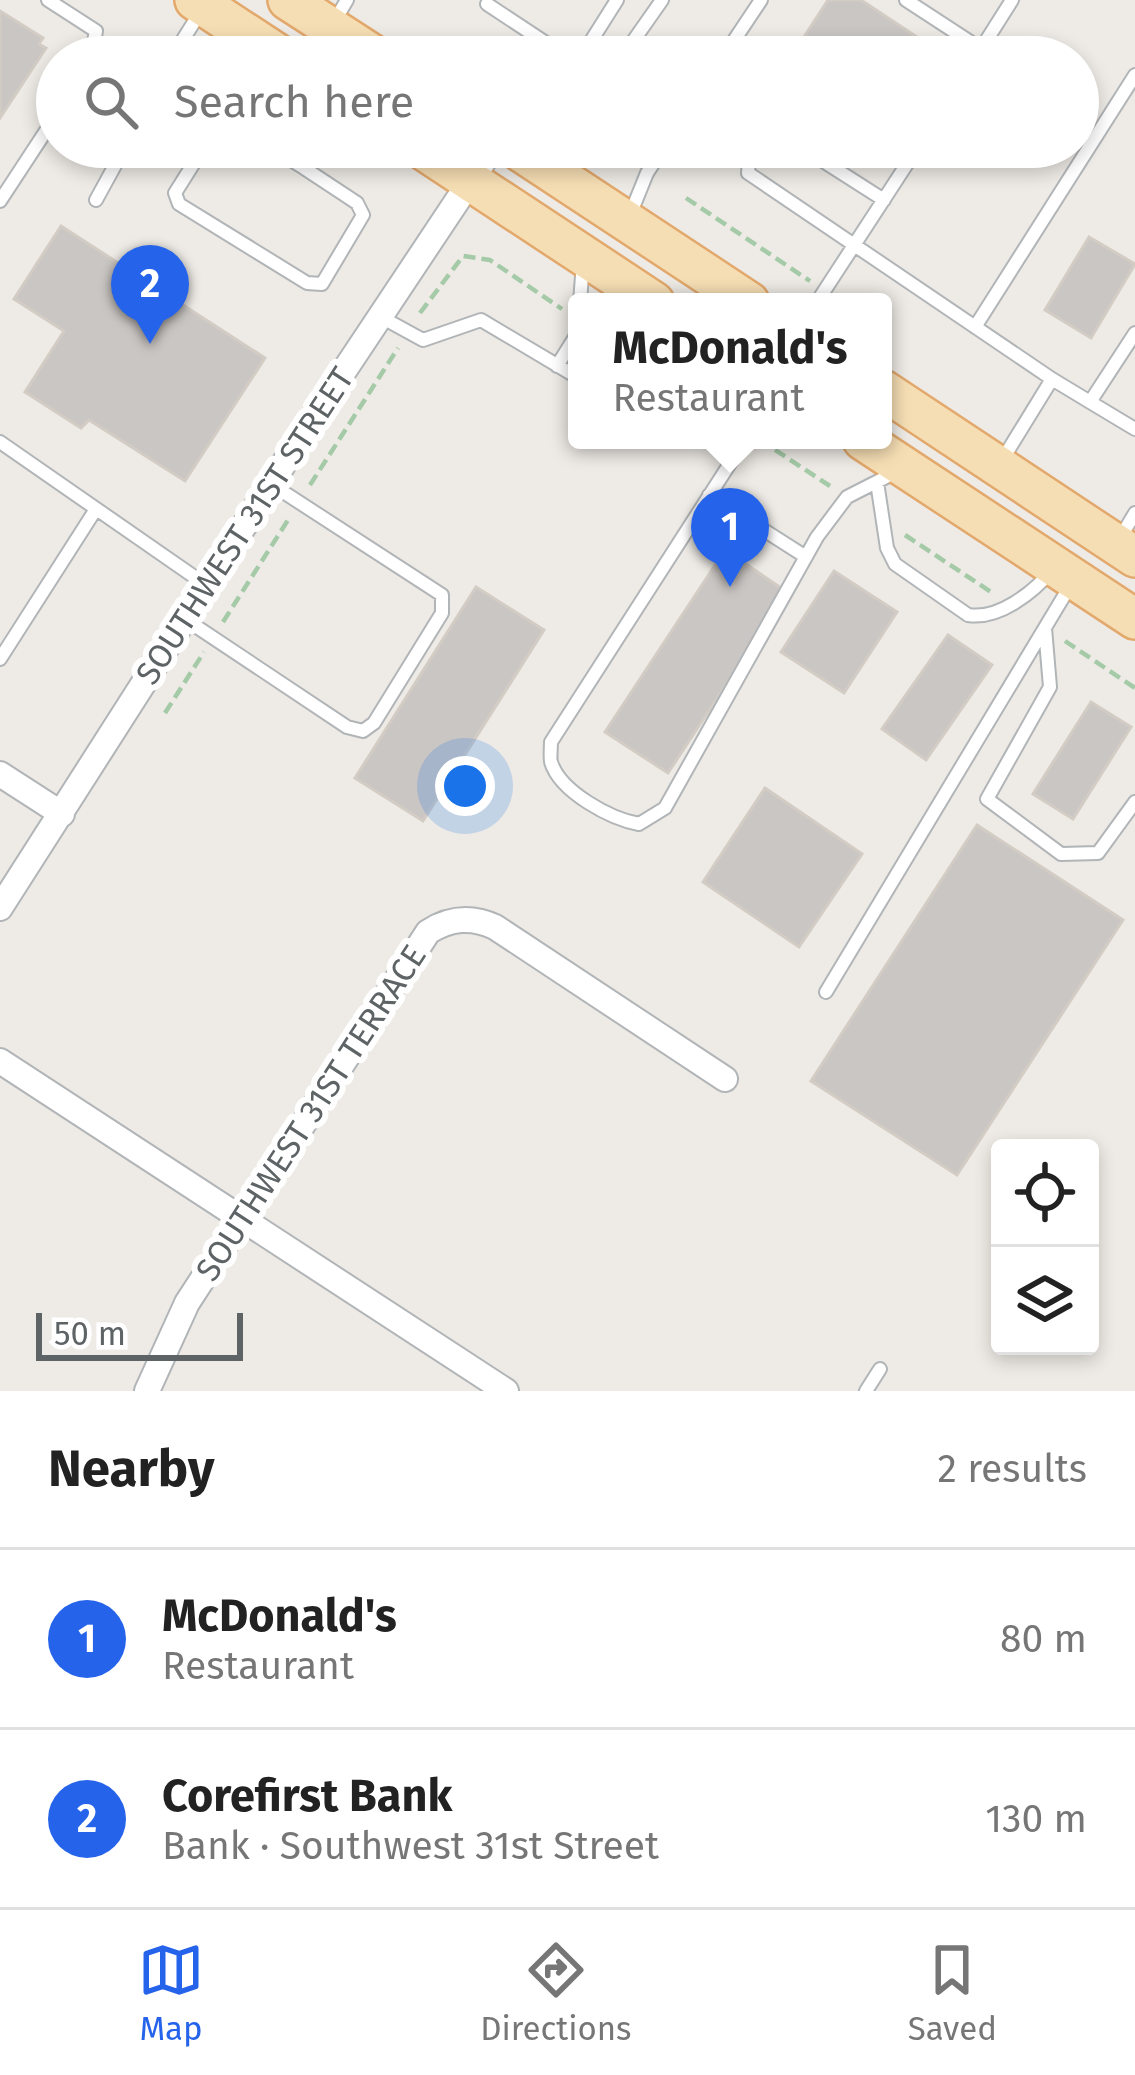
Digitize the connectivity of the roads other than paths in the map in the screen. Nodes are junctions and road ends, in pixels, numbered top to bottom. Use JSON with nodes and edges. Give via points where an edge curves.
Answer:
{"nodes":[{"id":1,"x":48,"y":0,"type":"edge"},
{"id":2,"x":288,"y":0,"type":"edge"},
{"id":3,"x":617,"y":0,"type":"edge"},
{"id":4,"x":662,"y":0,"type":"edge"},
{"id":5,"x":761,"y":0,"type":"edge"},
{"id":6,"x":906,"y":0,"type":"edge"},
{"id":7,"x":1012,"y":0,"type":"edge"},
{"id":8,"x":202,"y":2,"type":"edge"},
{"id":9,"x":488,"y":4,"type":"dead end"},
{"id":10,"x":339,"y":14,"type":"edge"},
{"id":11,"x":95,"y":36,"type":"edge"},
{"id":12,"x":183,"y":36,"type":"edge"},
{"id":13,"x":251,"y":36,"type":"edge"},
{"id":14,"x":536,"y":36,"type":"edge"},
{"id":15,"x":594,"y":36,"type":"edge"},
{"id":16,"x":637,"y":36,"type":"edge"},
{"id":17,"x":737,"y":36,"type":"edge"},
{"id":18,"x":955,"y":36,"type":"edge"},
{"id":19,"x":989,"y":36,"type":"edge"},
{"id":20,"x":1135,"y":75,"type":"edge"},
{"id":21,"x":1099,"y":132,"type":"edge"},
{"id":22,"x":36,"y":146,"type":"edge"},
{"id":23,"x":114,"y":168,"type":"edge"},
{"id":24,"x":191,"y":168,"type":"edge"},
{"id":25,"x":304,"y":168,"type":"edge"},
{"id":26,"x":452,"y":168,"type":"edge"},
{"id":27,"x":485,"y":168,"type":"edge"},
{"id":28,"x":544,"y":168,"type":"edge"},
{"id":29,"x":650,"y":168,"type":"edge"},
{"id":30,"x":748,"y":168,"type":"edge"},
{"id":31,"x":834,"y":168,"type":"edge"},
{"id":32,"x":905,"y":168,"type":"edge"},
{"id":33,"x":1076,"y":168,"type":"edge"},
{"id":34,"x":469,"y":179,"type":"junction"},
{"id":35,"x":96,"y":200,"type":"dead end"},
{"id":36,"x":884,"y":200,"type":"junction"},
{"id":37,"x":0,"y":201,"type":"edge"},
{"id":38,"x":627,"y":222,"type":"junction"},
{"id":39,"x":855,"y":245,"type":"junction"},
{"id":40,"x":584,"y":256,"type":"junction"},
{"id":41,"x":581,"y":293,"type":"edge"},
{"id":42,"x":640,"y":293,"type":"edge"},
{"id":43,"x":735,"y":293,"type":"edge"},
{"id":44,"x":824,"y":293,"type":"edge"},
{"id":45,"x":380,"y":316,"type":"junction"},
{"id":46,"x":975,"y":327,"type":"junction"},
{"id":47,"x":1135,"y":333,"type":"edge"},
{"id":48,"x":568,"y":348,"type":"edge"},
{"id":49,"x":557,"y":366,"type":"junction"},
{"id":50,"x":568,"y":372,"type":"edge"},
{"id":51,"x":1052,"y":380,"type":"junction"},
{"id":52,"x":892,"y":396,"type":"edge"},
{"id":53,"x":1090,"y":402,"type":"junction"},
{"id":54,"x":1135,"y":429,"type":"edge"},
{"id":55,"x":0,"y":442,"type":"edge"},
{"id":56,"x":738,"y":449,"type":"edge"},
{"id":57,"x":870,"y":449,"type":"edge"},
{"id":58,"x":998,"y":466,"type":"junction"},
{"id":59,"x":891,"y":475,"type":"junction"},
{"id":60,"x":272,"y":484,"type":"junction"},
{"id":61,"x":709,"y":495,"type":"junction"},
{"id":62,"x":97,"y":509,"type":"junction"},
{"id":63,"x":1123,"y":538,"type":"edge"},
{"id":64,"x":806,"y":557,"type":"junction"},
{"id":65,"x":1065,"y":573,"type":"junction"},
{"id":66,"x":207,"y":585,"type":"junction"},
{"id":67,"x":185,"y":619,"type":"junction"},
{"id":68,"x":1135,"y":619,"type":"edge"},
{"id":69,"x":1045,"y":628,"type":"junction"},
{"id":70,"x":0,"y":659,"type":"edge"},
{"id":71,"x":0,"y":774,"type":"edge"},
{"id":72,"x":1135,"y":802,"type":"edge"},
{"id":73,"x":62,"y":814,"type":"junction"},
{"id":74,"x":0,"y":908,"type":"edge"},
{"id":75,"x":826,"y":992,"type":"dead end"},
{"id":76,"x":0,"y":1061,"type":"edge"},
{"id":77,"x":724,"y":1079,"type":"dead end"},
{"id":78,"x":242,"y":1220,"type":"junction"},
{"id":79,"x":880,"y":1369,"type":"dead end"},
{"id":80,"x":147,"y":1391,"type":"edge"},
{"id":81,"x":506,"y":1391,"type":"edge"},
{"id":82,"x":866,"y":1391,"type":"edge"}],
"edges":[{"from":1,"to":11,"type":"lane"},
{"from":2,"to":10,"type":"main road"},
{"from":3,"to":15,"type":"lane"},
{"from":4,"to":16,"type":"lane"},
{"from":5,"to":17,"type":"lane"},
{"from":6,"to":18,"type":"lane"},
{"from":7,"to":19,"type":"lane"},
{"from":8,"to":12,"type":"lane"},
{"from":8,"to":13,"type":"main road"},
{"from":9,"to":14,"type":"lane"},
{"from":20,"to":21,"type":"lane"},
{"from":22,"to":37,"type":"lane"},
{"from":23,"to":35,"type":"lane"},
{"from":24,"to":25,"type":"lane","via":[[176,193],[179,204],[322,284],[364,215]]},
{"from":26,"to":34,"type":"main road"},
{"from":27,"to":34,"type":"street","name":"SOUTHWEST 31ST STREET"},
{"from":28,"to":38,"type":"main road"},
{"from":29,"to":38,"type":"lane"},
{"from":30,"to":39,"type":"lane"},
{"from":31,"to":36,"type":"lane"},
{"from":32,"to":36,"type":"lane"},
{"from":33,"to":46,"type":"lane"},
{"from":34,"to":40,"type":"main road"},
{"from":34,"to":45,"type":"street","name":"SOUTHWEST 31ST STREET"},
{"from":36,"to":39,"type":"lane"},
{"from":38,"to":43,"type":"main road"},
{"from":39,"to":44,"type":"lane"},
{"from":39,"to":46,"type":"lane"},
{"from":40,"to":41,"type":"lane"},
{"from":40,"to":42,"type":"main road"},
{"from":45,"to":49,"type":"lane","via":[[423,340],[481,320]]},
{"from":45,"to":60,"type":"street","name":"SOUTHWEST 31ST STREET"},
{"from":46,"to":51,"type":"lane"},
{"from":47,"to":53,"type":"lane"},
{"from":48,"to":49,"type":"lane"},
{"from":49,"to":50,"type":"lane"},
{"from":51,"to":53,"type":"lane"},
{"from":51,"to":58,"type":"lane"},
{"from":52,"to":58,"type":"main road"},
{"from":53,"to":54,"type":"lane"},
{"from":55,"to":62,"type":"lane"},
{"from":56,"to":61,"type":"lane"},
{"from":57,"to":59,"type":"main road"},
{"from":58,"to":63,"type":"main road"},
{"from":59,"to":64,"type":"lane","via":[[847,497]]},
{"from":59,"to":65,"type":"main road"},
{"from":59,"to":65,"type":"lane","via":[[883,520],[895,565],[968,615],[981,617]]},
{"from":60,"to":66,"type":"street","name":"SOUTHWEST 31ST STREET"},
{"from":60,"to":67,"type":"lane","via":[[442,595],[442,613],[374,723],[363,731],[347,727]]},
{"from":61,"to":64,"type":"lane"},
{"from":61,"to":64,"type":"lane","via":[[551,742],[550,761],[568,787],[623,821],[639,824],[665,808]]},
{"from":62,"to":66,"type":"lane"},
{"from":62,"to":70,"type":"lane"},
{"from":63,"to":65,"type":"main road"},
{"from":65,"to":68,"type":"main road"},
{"from":65,"to":69,"type":"lane"},
{"from":66,"to":67,"type":"street","name":"SOUTHWEST 31ST STREET"},
{"from":67,"to":73,"type":"street","name":"SOUTHWEST 31ST STREET"},
{"from":69,"to":72,"type":"lane","via":[[1050,687],[987,799],[1061,854],[1098,853]]},
{"from":69,"to":75,"type":"lane"},
{"from":71,"to":73,"type":"street"},
{"from":73,"to":74,"type":"street","name":"SOUTHWEST 31ST STREET"},
{"from":76,"to":78,"type":"street"},
{"from":77,"to":78,"type":"street","name":"SOUTHWEST 31ST TERRACE","via":[[495,927],[461,919],[428,932]]},
{"from":78,"to":80,"type":"street","name":"SOUTHWEST 31ST TERRACE","via":[[188,1304]]},
{"from":78,"to":81,"type":"street"},
{"from":79,"to":82,"type":"lane"}]}
